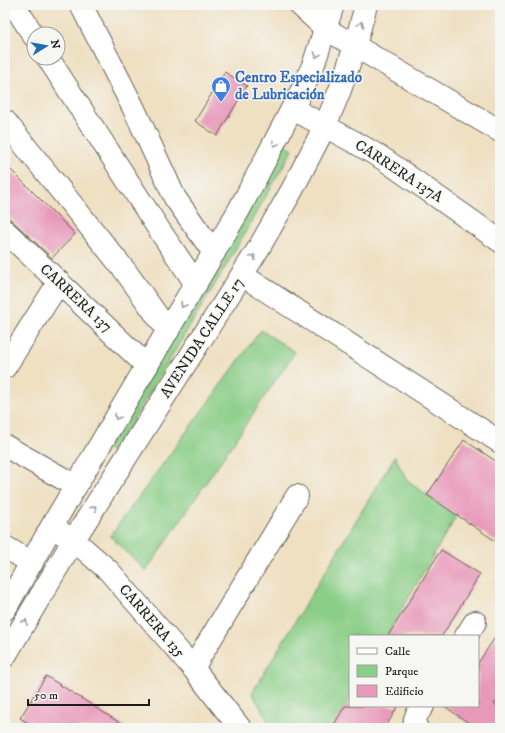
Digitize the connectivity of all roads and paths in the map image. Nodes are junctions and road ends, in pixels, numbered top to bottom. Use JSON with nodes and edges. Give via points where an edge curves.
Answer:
{"nodes":[{"id":1,"x":14,"y":5,"type":"edge"},
{"id":2,"x":81,"y":5,"type":"edge"},
{"id":3,"x":300,"y":5,"type":"edge"},
{"id":4,"x":333,"y":5,"type":"edge"},
{"id":5,"x":366,"y":5,"type":"edge"},
{"id":6,"x":28,"y":26,"type":"edge"},
{"id":7,"x":326,"y":29,"type":"junction"},
{"id":8,"x":355,"y":46,"type":"junction"},
{"id":9,"x":53,"y":66,"type":"edge"},
{"id":10,"x":293,"y":109,"type":"junction"},
{"id":11,"x":5,"y":121,"type":"edge"},
{"id":12,"x":325,"y":126,"type":"junction"},
{"id":13,"x":500,"y":132,"type":"edge"},
{"id":14,"x":5,"y":231,"type":"edge"},
{"id":15,"x":500,"y":241,"type":"edge"},
{"id":16,"x":214,"y":253,"type":"junction"},
{"id":17,"x":242,"y":274,"type":"junction"},
{"id":18,"x":59,"y":282,"type":"junction"},
{"id":19,"x":196,"y":284,"type":"junction"},
{"id":20,"x":168,"y":331,"type":"junction"},
{"id":21,"x":147,"y":366,"type":"junction"},
{"id":22,"x":5,"y":367,"type":"edge"},
{"id":23,"x":500,"y":442,"type":"edge"},
{"id":24,"x":5,"y":446,"type":"edge"},
{"id":25,"x":76,"y":486,"type":"junction"},
{"id":26,"x":297,"y":496,"type":"dead end"},
{"id":27,"x":52,"y":526,"type":"junction"},
{"id":28,"x":73,"y":541,"type":"junction"},
{"id":29,"x":5,"y":547,"type":"edge"},
{"id":30,"x":32,"y":563,"type":"junction"},
{"id":31,"x":5,"y":608,"type":"edge"},
{"id":32,"x":5,"y":656,"type":"edge"},
{"id":33,"x":193,"y":668,"type":"junction"},
{"id":34,"x":422,"y":707,"type":"edge"},
{"id":35,"x":240,"y":728,"type":"edge"},
{"id":36,"x":417,"y":728,"type":"edge"}],
"edges":[{"from":1,"to":6,"type":"main road"},
{"from":2,"to":16,"type":"main road","via":[[135,110],[175,198]]},
{"from":3,"to":7,"type":"main road"},
{"from":4,"to":7,"type":"main road","name":"AVENIDA CALLE 17"},
{"from":8,"to":5,"type":"main road","name":"AVENIDA CALLE 17","one_way":true},
{"from":7,"to":8,"type":"main road"},
{"from":7,"to":10,"type":"main road","name":"AVENIDA CALLE 17","one_way":true},
{"from":8,"to":12,"type":"main road","name":"AVENIDA CALLE 17"},
{"from":8,"to":13,"type":"main road"},
{"from":9,"to":19,"type":"main road"},
{"from":10,"to":12,"type":"main road","name":"CARRERA 137A"},
{"from":10,"to":16,"type":"main road","name":"AVENIDA CALLE 17","one_way":true},
{"from":11,"to":20,"type":"main road","via":[[126,272]]},
{"from":12,"to":15,"type":"main road","name":"CARRERA 137A","via":[[397,167]]},
{"from":17,"to":12,"type":"main road","name":"AVENIDA CALLE 17","one_way":true},
{"from":14,"to":18,"type":"main road","name":"CARRERA 137"},
{"from":16,"to":19,"type":"main road","name":"AVENIDA CALLE 17"},
{"from":17,"to":23,"type":"main road"},
{"from":28,"to":17,"type":"main road","name":"AVENIDA CALLE 17","one_way":true},
{"from":18,"to":21,"type":"main road","name":"CARRERA 137"},
{"from":18,"to":22,"type":"main road"},
{"from":19,"to":20,"type":"main road","name":"AVENIDA CALLE 17","one_way":true},
{"from":20,"to":21,"type":"main road","name":"AVENIDA CALLE 17"},
{"from":21,"to":25,"type":"main road","name":"AVENIDA CALLE 17","one_way":true},
{"from":24,"to":25,"type":"main road"},
{"from":25,"to":27,"type":"main road","name":"AVENIDA CALLE 17"},
{"from":26,"to":33,"type":"main road"},
{"from":27,"to":28,"type":"main road","name":"CARRERA 135"},
{"from":27,"to":30,"type":"main road","name":"AVENIDA CALLE 17"},
{"from":32,"to":28,"type":"main road","name":"AVENIDA CALLE 17","one_way":true},
{"from":28,"to":33,"type":"main road","name":"CARRERA 135","via":[[109,571]]},
{"from":29,"to":30,"type":"main road"},
{"from":30,"to":31,"type":"main road","name":"AVENIDA CALLE 17"},
{"from":33,"to":35,"type":"main road","name":"CARRERA 135"},
{"from":34,"to":36,"type":"main road","via":[[414,720]]}]}
